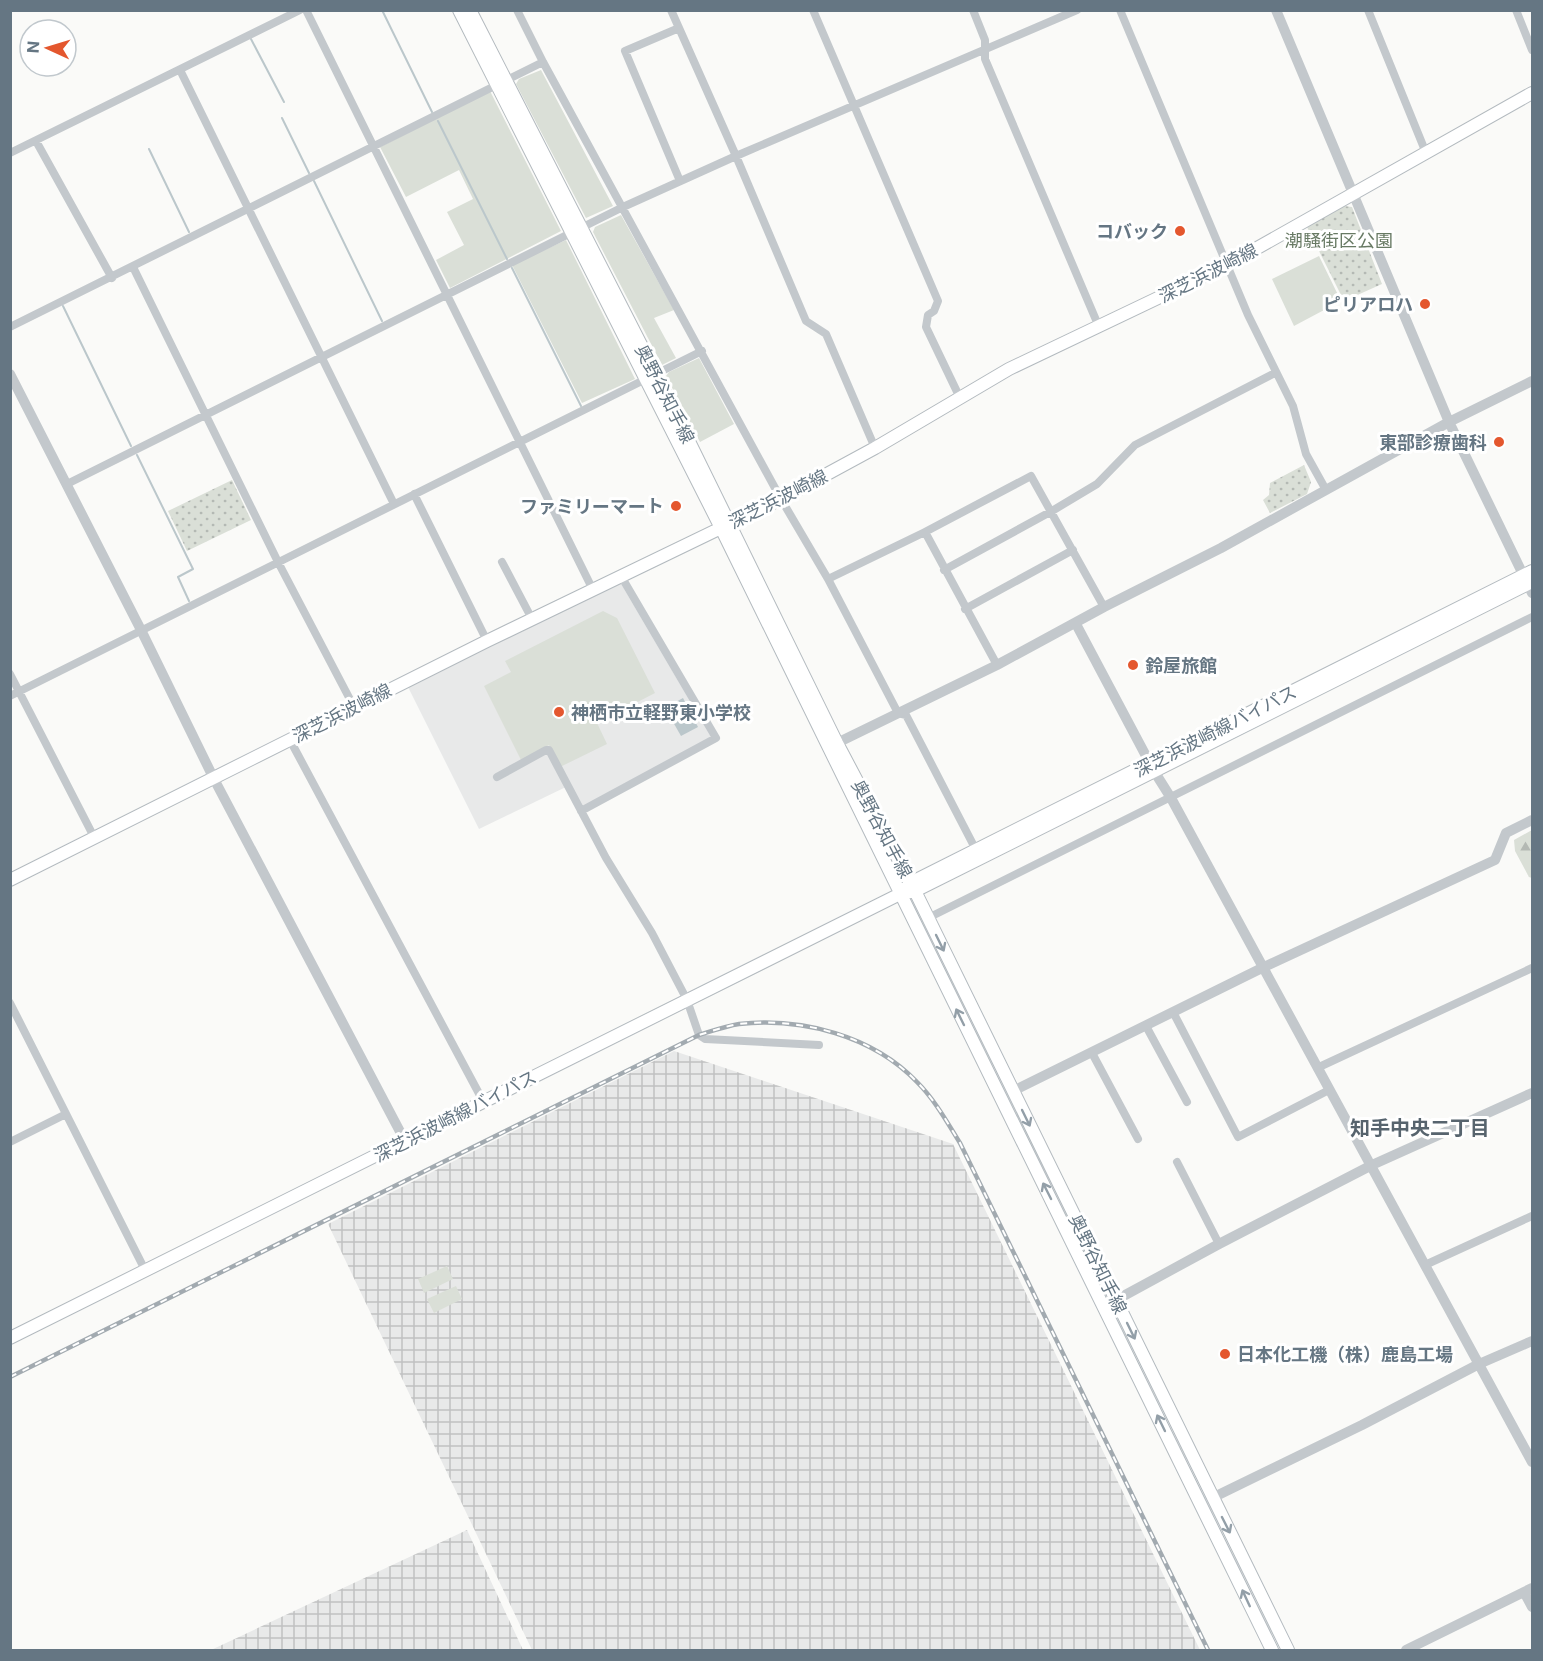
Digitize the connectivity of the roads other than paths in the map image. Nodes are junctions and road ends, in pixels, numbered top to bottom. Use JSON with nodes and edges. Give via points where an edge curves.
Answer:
{"nodes":[{"id":1,"x":300,"y":10,"type":"edge"},
{"id":2,"x":306,"y":10,"type":"edge"},
{"id":3,"x":459,"y":10,"type":"edge"},
{"id":4,"x":470,"y":10,"type":"edge"},
{"id":5,"x":671,"y":10,"type":"edge"},
{"id":6,"x":813,"y":10,"type":"edge"},
{"id":7,"x":973,"y":10,"type":"edge"},
{"id":8,"x":1077,"y":10,"type":"edge"},
{"id":9,"x":1120,"y":10,"type":"edge"},
{"id":10,"x":1276,"y":10,"type":"edge"},
{"id":11,"x":1368,"y":10,"type":"edge"},
{"id":12,"x":1516,"y":10,"type":"edge"},
{"id":13,"x":519,"y":11,"type":"edge"},
{"id":14,"x":679,"y":28,"type":"junction"},
{"id":15,"x":985,"y":50,"type":"junction"},
{"id":16,"x":1533,"y":50,"type":"edge"},
{"id":17,"x":543,"y":62,"type":"junction"},
{"id":18,"x":180,"y":70,"type":"junction"},
{"id":19,"x":501,"y":82,"type":"junction"},
{"id":20,"x":1533,"y":93,"type":"edge"},
{"id":21,"x":855,"y":106,"type":"junction"},
{"id":22,"x":36,"y":141,"type":"junction"},
{"id":23,"x":374,"y":146,"type":"junction"},
{"id":24,"x":10,"y":153,"type":"edge"},
{"id":25,"x":1426,"y":153,"type":"junction"},
{"id":26,"x":736,"y":156,"type":"junction"},
{"id":27,"x":680,"y":181,"type":"junction"},
{"id":28,"x":1352,"y":194,"type":"junction"},
{"id":29,"x":623,"y":207,"type":"junction"},
{"id":30,"x":248,"y":208,"type":"junction"},
{"id":31,"x":576,"y":229,"type":"junction"},
{"id":32,"x":1227,"y":265,"type":"junction"},
{"id":33,"x":133,"y":267,"type":"junction"},
{"id":34,"x":112,"y":278,"type":"junction"},
{"id":35,"x":448,"y":294,"type":"junction"},
{"id":36,"x":10,"y":327,"type":"edge"},
{"id":37,"x":1099,"y":327,"type":"junction"},
{"id":38,"x":702,"y":351,"type":"junction"},
{"id":39,"x":321,"y":357,"type":"junction"},
{"id":40,"x":1275,"y":373,"type":"junction"},
{"id":41,"x":10,"y":375,"type":"edge"},
{"id":42,"x":651,"y":377,"type":"junction"},
{"id":43,"x":1533,"y":381,"type":"edge"},
{"id":44,"x":960,"y":398,"type":"junction"},
{"id":45,"x":206,"y":416,"type":"junction"},
{"id":46,"x":1449,"y":422,"type":"junction"},
{"id":47,"x":520,"y":441,"type":"junction"},
{"id":48,"x":875,"y":448,"type":"junction"},
{"id":49,"x":67,"y":484,"type":"junction"},
{"id":50,"x":1326,"y":490,"type":"junction"},
{"id":51,"x":414,"y":494,"type":"junction"},
{"id":52,"x":782,"y":499,"type":"junction"},
{"id":53,"x":394,"y":504,"type":"junction"},
{"id":54,"x":1053,"y":511,"type":"junction"},
{"id":55,"x":726,"y":526,"type":"junction"},
{"id":56,"x":925,"y":532,"type":"junction"},
{"id":57,"x":1073,"y":550,"type":"junction"},
{"id":58,"x":502,"y":561,"type":"dead end"},
{"id":59,"x":278,"y":562,"type":"junction"},
{"id":60,"x":944,"y":570,"type":"junction"},
{"id":61,"x":621,"y":576,"type":"junction"},
{"id":62,"x":828,"y":579,"type":"junction"},
{"id":63,"x":1530,"y":581,"type":"edge"},
{"id":64,"x":593,"y":590,"type":"junction"},
{"id":65,"x":1104,"y":607,"type":"junction"},
{"id":66,"x":965,"y":609,"type":"junction"},
{"id":67,"x":1533,"y":617,"type":"edge"},
{"id":68,"x":532,"y":619,"type":"junction"},
{"id":69,"x":1076,"y":624,"type":"junction"},
{"id":70,"x":141,"y":630,"type":"junction"},
{"id":71,"x":487,"y":640,"type":"junction"},
{"id":72,"x":997,"y":665,"type":"junction"},
{"id":73,"x":10,"y":674,"type":"edge"},
{"id":74,"x":20,"y":692,"type":"junction"},
{"id":75,"x":10,"y":696,"type":"edge"},
{"id":76,"x":354,"y":707,"type":"junction"},
{"id":77,"x":898,"y":713,"type":"junction"},
{"id":78,"x":290,"y":740,"type":"junction"},
{"id":79,"x":837,"y":743,"type":"junction"},
{"id":80,"x":1152,"y":768,"type":"junction"},
{"id":81,"x":496,"y":777,"type":"dead end"},
{"id":82,"x":214,"y":779,"type":"junction"},
{"id":83,"x":1171,"y":798,"type":"junction"},
{"id":84,"x":581,"y":811,"type":"junction"},
{"id":85,"x":1533,"y":820,"type":"edge"},
{"id":86,"x":95,"y":839,"type":"junction"},
{"id":87,"x":976,"y":850,"type":"junction"},
{"id":88,"x":10,"y":880,"type":"edge"},
{"id":89,"x":912,"y":887,"type":"junction"},
{"id":90,"x":900,"y":894,"type":"junction"},
{"id":91,"x":928,"y":918,"type":"junction"},
{"id":92,"x":1264,"y":967,"type":"junction"},
{"id":93,"x":1533,"y":968,"type":"edge"},
{"id":94,"x":687,"y":1000,"type":"junction"},
{"id":95,"x":10,"y":1003,"type":"edge"},
{"id":96,"x":1173,"y":1012,"type":"junction"},
{"id":97,"x":1146,"y":1026,"type":"junction"},
{"id":98,"x":819,"y":1045,"type":"dead end"},
{"id":99,"x":1092,"y":1053,"type":"junction"},
{"id":100,"x":1317,"y":1068,"type":"junction"},
{"id":101,"x":1329,"y":1090,"type":"junction"},
{"id":102,"x":1013,"y":1091,"type":"junction"},
{"id":103,"x":1533,"y":1093,"type":"edge"},
{"id":104,"x":483,"y":1101,"type":"junction"},
{"id":105,"x":1187,"y":1102,"type":"dead end"},
{"id":106,"x":66,"y":1114,"type":"junction"},
{"id":107,"x":1138,"y":1140,"type":"dead end"},
{"id":108,"x":405,"y":1141,"type":"junction"},
{"id":109,"x":10,"y":1142,"type":"edge"},
{"id":110,"x":1177,"y":1162,"type":"dead end"},
{"id":111,"x":1372,"y":1165,"type":"junction"},
{"id":112,"x":1533,"y":1216,"type":"edge"},
{"id":113,"x":1219,"y":1244,"type":"junction"},
{"id":114,"x":1425,"y":1265,"type":"junction"},
{"id":115,"x":145,"y":1270,"type":"junction"},
{"id":116,"x":1116,"y":1300,"type":"junction"},
{"id":117,"x":11,"y":1337,"type":"edge"},
{"id":118,"x":1533,"y":1341,"type":"edge"},
{"id":119,"x":1479,"y":1364,"type":"junction"},
{"id":120,"x":1533,"y":1462,"type":"edge"},
{"id":121,"x":1212,"y":1498,"type":"junction"},
{"id":122,"x":1528,"y":1590,"type":"edge"},
{"id":123,"x":1533,"y":1607,"type":"edge"},
{"id":124,"x":1272,"y":1650,"type":"edge"},
{"id":125,"x":1288,"y":1650,"type":"edge"},
{"id":126,"x":1406,"y":1650,"type":"edge"}],
"edges":[{"from":1,"to":18,"type":"street"},
{"from":2,"to":23,"type":"street"},
{"from":3,"to":19,"type":"main road","name":"奥野谷知手線"},
{"from":4,"to":19,"type":"main road","name":"奥野谷知手線"},
{"from":5,"to":14,"type":"street"},
{"from":6,"to":21,"type":"street"},
{"from":7,"to":15,"type":"street"},
{"from":8,"to":15,"type":"street"},
{"from":9,"to":32,"type":"street"},
{"from":10,"to":28,"type":"street"},
{"from":11,"to":25,"type":"street"},
{"from":12,"to":16,"type":"street"},
{"from":13,"to":17,"type":"street"},
{"from":14,"to":26,"type":"street"},
{"from":14,"to":27,"type":"street","via":[[625,51]]},
{"from":15,"to":21,"type":"street"},
{"from":15,"to":37,"type":"street","via":[[985,58]]},
{"from":17,"to":19,"type":"street"},
{"from":17,"to":29,"type":"street"},
{"from":18,"to":22,"type":"street"},
{"from":18,"to":30,"type":"street"},
{"from":19,"to":23,"type":"street"},
{"from":19,"to":31,"type":"main road","name":"奥野谷知手線"},
{"from":20,"to":25,"type":"main road","name":"深芝浜波崎線"},
{"from":21,"to":26,"type":"street"},
{"from":21,"to":44,"type":"street","via":[[938,302],[928,315],[926,327]]},
{"from":22,"to":24,"type":"street"},
{"from":22,"to":34,"type":"street"},
{"from":23,"to":30,"type":"street"},
{"from":23,"to":35,"type":"street"},
{"from":25,"to":28,"type":"main road","name":"深芝浜波崎線"},
{"from":26,"to":27,"type":"street"},
{"from":26,"to":48,"type":"street","via":[[806,321],[826,334]]},
{"from":27,"to":29,"type":"street"},
{"from":28,"to":32,"type":"main road","name":"深芝浜波崎線"},
{"from":28,"to":46,"type":"street"},
{"from":29,"to":31,"type":"street"},
{"from":29,"to":38,"type":"street"},
{"from":30,"to":33,"type":"street"},
{"from":30,"to":39,"type":"street"},
{"from":31,"to":35,"type":"street"},
{"from":31,"to":42,"type":"main road","name":"奥野谷知手線"},
{"from":32,"to":37,"type":"main road","name":"深芝浜波崎線"},
{"from":32,"to":40,"type":"street"},
{"from":33,"to":34,"type":"street"},
{"from":33,"to":45,"type":"street"},
{"from":34,"to":36,"type":"street"},
{"from":35,"to":39,"type":"street"},
{"from":35,"to":47,"type":"street"},
{"from":37,"to":44,"type":"main road","name":"深芝浜波崎線","via":[[1009,369]]},
{"from":38,"to":42,"type":"street"},
{"from":38,"to":52,"type":"street"},
{"from":39,"to":45,"type":"street"},
{"from":39,"to":53,"type":"street"},
{"from":40,"to":50,"type":"street","via":[[1293,406],[1305,454]]},
{"from":40,"to":54,"type":"street","via":[[1135,445],[1097,484]]},
{"from":41,"to":49,"type":"street"},
{"from":42,"to":47,"type":"street"},
{"from":42,"to":55,"type":"main road","name":"奥野谷知手線"},
{"from":43,"to":46,"type":"street"},
{"from":44,"to":48,"type":"main road","name":"深芝浜波崎線"},
{"from":45,"to":49,"type":"street"},
{"from":45,"to":59,"type":"street"},
{"from":46,"to":50,"type":"street"},
{"from":46,"to":63,"type":"street"},
{"from":47,"to":51,"type":"street"},
{"from":47,"to":64,"type":"street"},
{"from":48,"to":52,"type":"main road","name":"深芝浜波崎線"},
{"from":49,"to":70,"type":"street"},
{"from":50,"to":65,"type":"street"},
{"from":51,"to":53,"type":"street"},
{"from":51,"to":71,"type":"street"},
{"from":52,"to":55,"type":"main road","name":"深芝浜波崎線"},
{"from":52,"to":62,"type":"street"},
{"from":53,"to":59,"type":"street"},
{"from":54,"to":56,"type":"street","via":[[1031,476]]},
{"from":54,"to":57,"type":"street"},
{"from":54,"to":60,"type":"street"},
{"from":55,"to":61,"type":"main road","name":"深芝浜波崎線"},
{"from":55,"to":79,"type":"main road","name":"奥野谷知手線"},
{"from":55,"to":90,"type":"main road","name":"奥野谷知手線"},
{"from":56,"to":60,"type":"street"},
{"from":56,"to":62,"type":"street"},
{"from":57,"to":65,"type":"street"},
{"from":57,"to":66,"type":"street"},
{"from":58,"to":68,"type":"street"},
{"from":59,"to":70,"type":"street"},
{"from":59,"to":76,"type":"street"},
{"from":60,"to":66,"type":"street"},
{"from":61,"to":64,"type":"main road","name":"深芝浜波崎線"},
{"from":61,"to":84,"type":"street","via":[[716,738]]},
{"from":62,"to":77,"type":"street"},
{"from":63,"to":80,"type":"main road","name":"深芝浜波崎線バイパス"},
{"from":64,"to":68,"type":"main road","name":"深芝浜波崎線"},
{"from":65,"to":69,"type":"street"},
{"from":66,"to":72,"type":"street"},
{"from":67,"to":83,"type":"street"},
{"from":68,"to":71,"type":"main road","name":"深芝浜波崎線"},
{"from":69,"to":72,"type":"street"},
{"from":69,"to":80,"type":"street"},
{"from":70,"to":74,"type":"street"},
{"from":70,"to":82,"type":"street"},
{"from":71,"to":76,"type":"main road","name":"深芝浜波崎線"},
{"from":72,"to":77,"type":"street"},
{"from":73,"to":74,"type":"street"},
{"from":74,"to":75,"type":"street"},
{"from":74,"to":86,"type":"street"},
{"from":76,"to":78,"type":"main road","name":"深芝浜波崎線"},
{"from":77,"to":79,"type":"street"},
{"from":77,"to":87,"type":"street","via":[[906,715]]},
{"from":78,"to":82,"type":"main road","name":"深芝浜波崎線"},
{"from":78,"to":104,"type":"street"},
{"from":79,"to":89,"type":"main road","name":"奥野谷知手線"},
{"from":80,"to":83,"type":"street"},
{"from":80,"to":87,"type":"main road","name":"深芝浜波崎線バイパス"},
{"from":80,"to":89,"type":"main road","name":"深芝浜波崎線バイパス"},
{"from":81,"to":84,"type":"street","via":[[549,750]]},
{"from":82,"to":86,"type":"main road","name":"深芝浜波崎線"},
{"from":82,"to":108,"type":"street"},
{"from":83,"to":91,"type":"street"},
{"from":83,"to":92,"type":"street"},
{"from":84,"to":94,"type":"street"},
{"from":85,"to":92,"type":"street","via":[[1506,833],[1495,860]]},
{"from":86,"to":88,"type":"main road","name":"深芝浜波崎線"},
{"from":87,"to":89,"type":"main road","name":"深芝浜波崎線バイパス"},
{"from":89,"to":90,"type":"main road","name":"深芝浜波崎線バイパス"},
{"from":89,"to":91,"type":"main road","name":"奥野谷知手線"},
{"from":90,"to":94,"type":"main road","name":"深芝浜波崎線バイパス"},
{"from":124,"to":90,"type":"main road","name":"奥野谷知手線","one_way":true},
{"from":91,"to":102,"type":"main road","name":"奥野谷知手線","one_way":true},
{"from":92,"to":96,"type":"street"},
{"from":92,"to":100,"type":"street"},
{"from":93,"to":100,"type":"street"},
{"from":94,"to":98,"type":"street","via":[[699,1035],[705,1039]]},
{"from":94,"to":104,"type":"main road","name":"深芝浜波崎線バイパス"},
{"from":95,"to":106,"type":"street"},
{"from":96,"to":97,"type":"street"},
{"from":96,"to":101,"type":"street","via":[[1238,1137]]},
{"from":97,"to":99,"type":"street"},
{"from":97,"to":105,"type":"street"},
{"from":99,"to":102,"type":"street"},
{"from":99,"to":107,"type":"street"},
{"from":100,"to":101,"type":"street"},
{"from":101,"to":111,"type":"street"},
{"from":102,"to":116,"type":"main road","name":"奥野谷知手線","one_way":true},
{"from":103,"to":111,"type":"street"},
{"from":104,"to":108,"type":"main road","name":"深芝浜波崎線バイパス"},
{"from":106,"to":109,"type":"street"},
{"from":106,"to":115,"type":"street"},
{"from":108,"to":115,"type":"main road","name":"深芝浜波崎線バイパス"},
{"from":110,"to":113,"type":"street"},
{"from":111,"to":113,"type":"street"},
{"from":111,"to":114,"type":"street"},
{"from":112,"to":114,"type":"street"},
{"from":113,"to":116,"type":"street"},
{"from":114,"to":119,"type":"street"},
{"from":115,"to":117,"type":"main road","name":"深芝浜波崎線バイパス"},
{"from":116,"to":121,"type":"main road","name":"奥野谷知手線","one_way":true},
{"from":118,"to":119,"type":"street"},
{"from":119,"to":120,"type":"street"},
{"from":119,"to":121,"type":"street"},
{"from":121,"to":125,"type":"main road","name":"奥野谷知手線","one_way":true},
{"from":122,"to":123,"type":"street"},
{"from":122,"to":126,"type":"street"}]}
